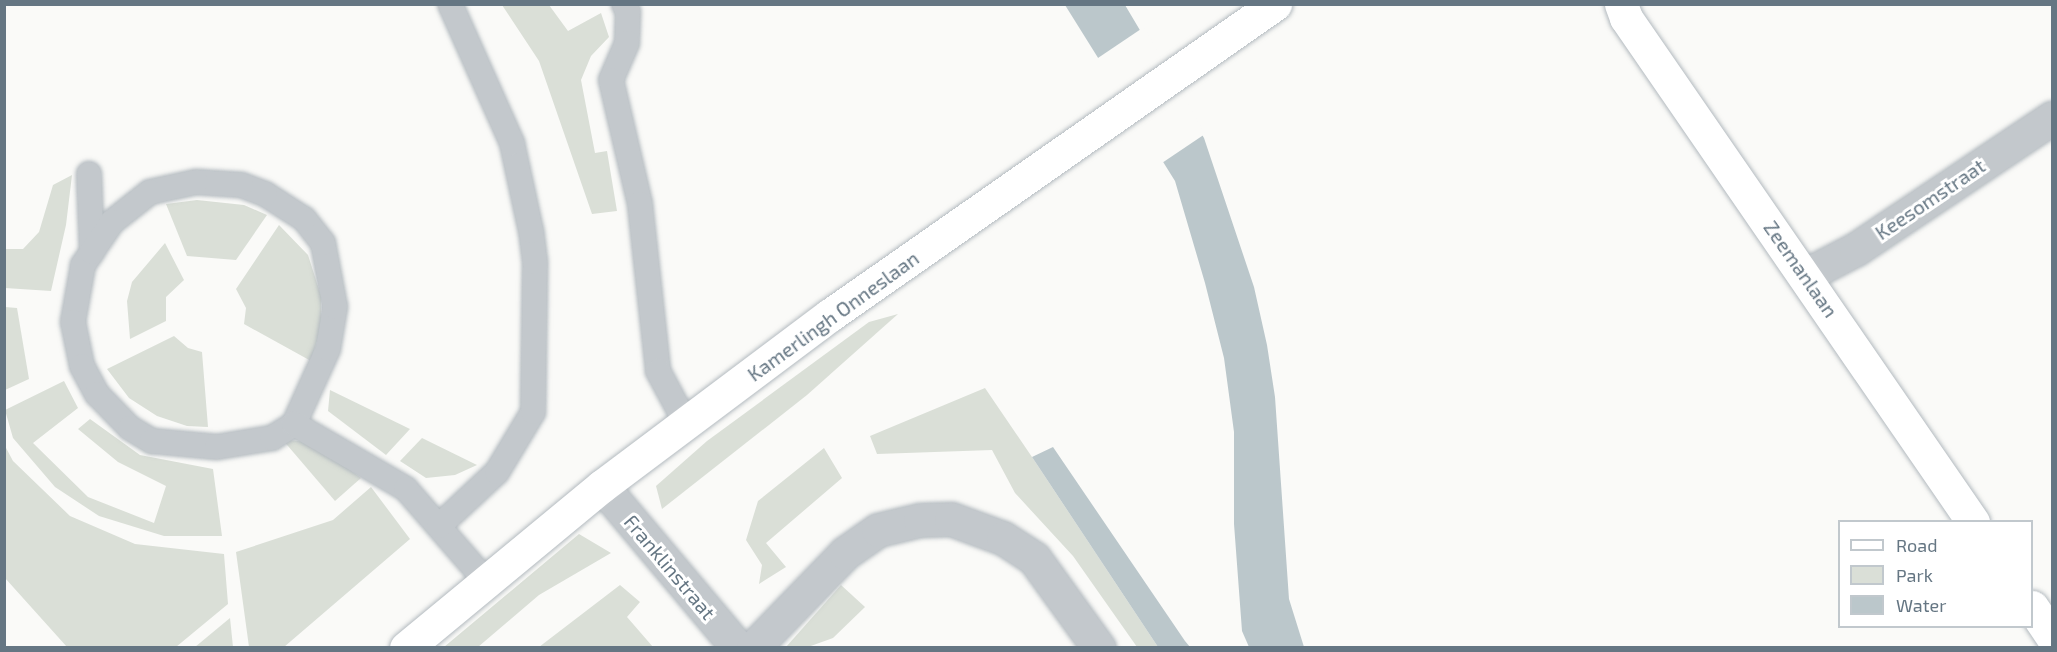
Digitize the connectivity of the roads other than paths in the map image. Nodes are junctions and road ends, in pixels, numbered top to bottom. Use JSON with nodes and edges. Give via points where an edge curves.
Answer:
{"nodes":[{"id":1,"x":450,"y":4,"type":"edge"},
{"id":2,"x":624,"y":4,"type":"edge"},
{"id":3,"x":1275,"y":4,"type":"edge"},
{"id":4,"x":1619,"y":9,"type":"edge"},
{"id":5,"x":2052,"y":118,"type":"edge"},
{"id":6,"x":89,"y":174,"type":"dead end"},
{"id":7,"x":92,"y":252,"type":"junction"},
{"id":8,"x":1806,"y":275,"type":"junction"},
{"id":9,"x":294,"y":423,"type":"junction"},
{"id":10,"x":687,"y":425,"type":"junction"},
{"id":11,"x":602,"y":486,"type":"junction"},
{"id":12,"x":1972,"y":520,"type":"edge"},
{"id":13,"x":439,"y":526,"type":"junction"},
{"id":14,"x":486,"y":581,"type":"junction"},
{"id":15,"x":2033,"y":610,"type":"edge"},
{"id":16,"x":2052,"y":638,"type":"edge"},
{"id":17,"x":406,"y":648,"type":"edge"},
{"id":18,"x":738,"y":648,"type":"edge"},
{"id":19,"x":753,"y":648,"type":"edge"},
{"id":20,"x":1099,"y":648,"type":"edge"}],
"edges":[{"from":1,"to":13,"type":"lane","via":[[512,143],[528,220],[536,262],[533,412],[497,472]]},
{"from":2,"to":10,"type":"lane","via":[[628,12],[627,43],[611,80],[640,204],[658,371]]},
{"from":3,"to":10,"type":"street","name":"Kamerlingh Onneslaan","via":[[830,315]]},
{"from":4,"to":8,"type":"street","name":"Zeemanlaan"},
{"from":5,"to":8,"type":"street","name":"Keesomstraat","via":[[1856,249]]},
{"from":6,"to":7,"type":"lane"},
{"from":7,"to":9,"type":"lane","via":[[83,265],[73,322],[77,344],[82,366],[97,394],[130,428],[152,441],[217,447],[272,438]]},
{"from":7,"to":9,"type":"lane","via":[[112,222],[150,192],[196,182],[249,188],[304,219],[323,243],[335,307],[328,349]]},
{"from":8,"to":12,"type":"street","name":"Zeemanlaan"},
{"from":9,"to":13,"type":"lane","via":[[406,489]]},
{"from":10,"to":11,"type":"street","name":"Kamerlingh Onneslaan"},
{"from":11,"to":14,"type":"street","name":"Kamerlingh Onneslaan"},
{"from":11,"to":18,"type":"street","name":"Franklinstraat"},
{"from":13,"to":14,"type":"lane"},
{"from":14,"to":17,"type":"street","name":"Kamerlingh Onneslaan"},
{"from":15,"to":16,"type":"street"},
{"from":19,"to":20,"type":"street","via":[[845,554],[878,530],[920,520],[951,519],[1003,538],[1034,558]]}]}
